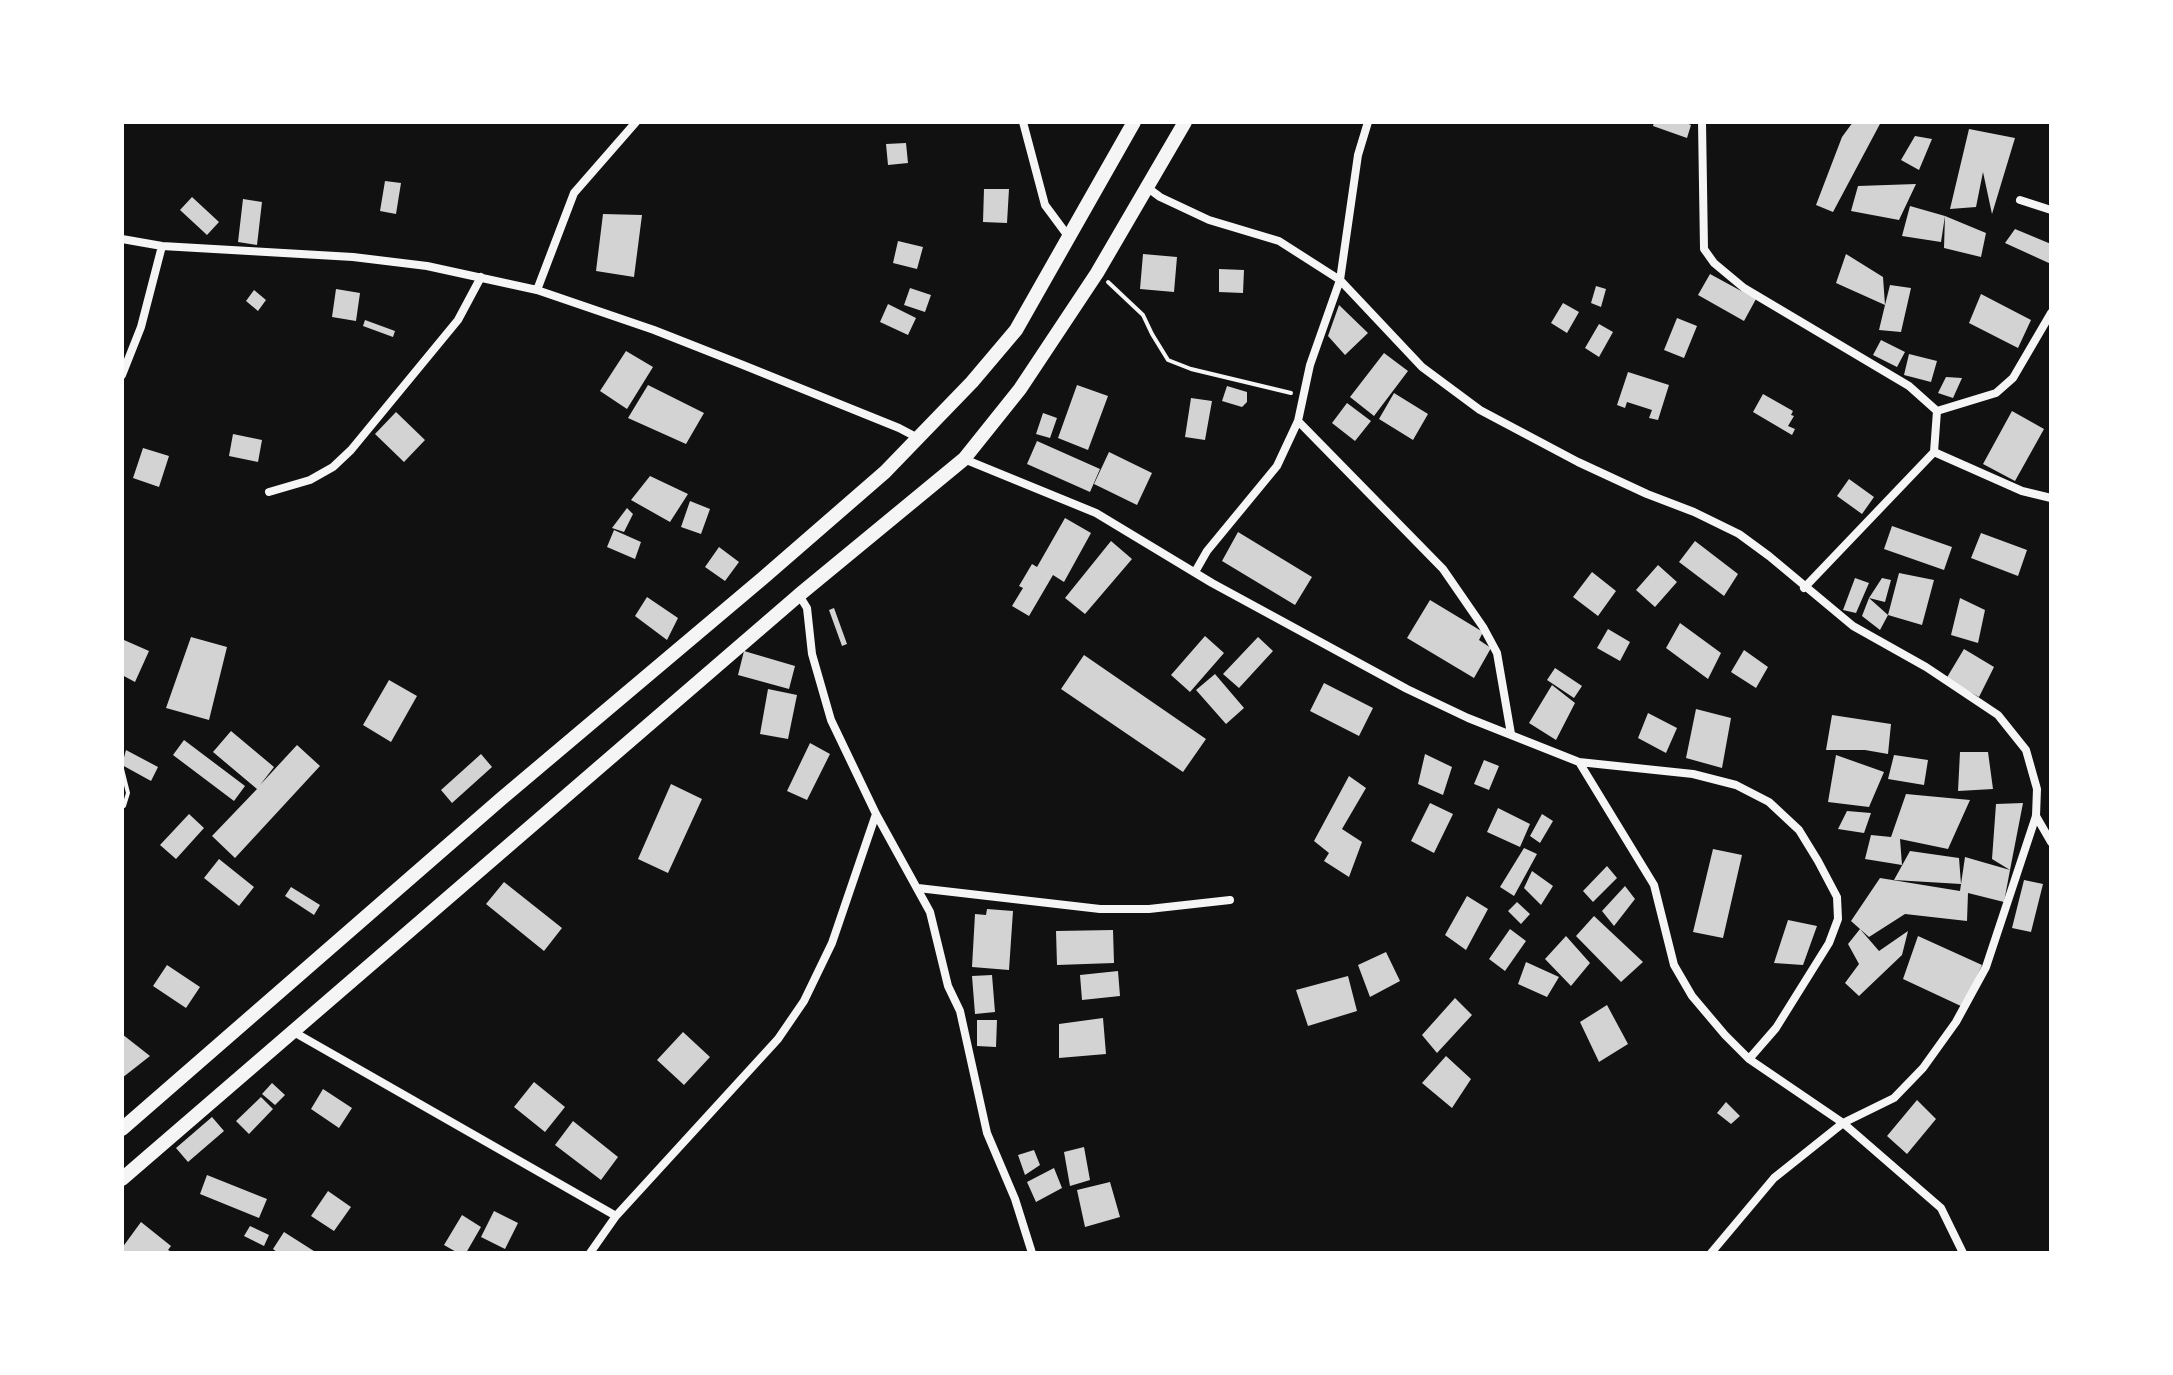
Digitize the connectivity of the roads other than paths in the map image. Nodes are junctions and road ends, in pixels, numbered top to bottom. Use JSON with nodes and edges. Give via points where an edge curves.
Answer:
{"nodes":[{"id":1,"x":636,"y":122,"type":"edge"},
{"id":2,"x":1023,"y":122,"type":"edge"},
{"id":3,"x":1134,"y":122,"type":"edge"},
{"id":4,"x":1185,"y":122,"type":"edge"},
{"id":5,"x":1368,"y":122,"type":"edge"},
{"id":6,"x":1702,"y":122,"type":"edge"},
{"id":7,"x":1148,"y":188,"type":"junction"},
{"id":8,"x":2020,"y":200,"type":"dead end"},
{"id":9,"x":2051,"y":210,"type":"edge"},
{"id":10,"x":1068,"y":236,"type":"junction"},
{"id":11,"x":122,"y":239,"type":"edge"},
{"id":12,"x":162,"y":246,"type":"junction"},
{"id":13,"x":481,"y":277,"type":"junction"},
{"id":14,"x":1340,"y":280,"type":"junction"},
{"id":15,"x":537,"y":290,"type":"junction"},
{"id":16,"x":2051,"y":313,"type":"edge"},
{"id":17,"x":122,"y":375,"type":"edge"},
{"id":18,"x":1937,"y":411,"type":"junction"},
{"id":19,"x":1298,"y":421,"type":"junction"},
{"id":20,"x":918,"y":438,"type":"junction"},
{"id":21,"x":1934,"y":452,"type":"junction"},
{"id":22,"x":964,"y":459,"type":"junction"},
{"id":23,"x":269,"y":492,"type":"dead end"},
{"id":24,"x":2051,"y":498,"type":"edge"},
{"id":25,"x":1195,"y":572,"type":"junction"},
{"id":26,"x":1804,"y":588,"type":"junction"},
{"id":27,"x":799,"y":595,"type":"junction"},
{"id":28,"x":1511,"y":734,"type":"junction"},
{"id":29,"x":1579,"y":762,"type":"junction"},
{"id":30,"x":876,"y":814,"type":"junction"},
{"id":31,"x":2036,"y":816,"type":"junction"},
{"id":32,"x":2051,"y":842,"type":"edge"},
{"id":33,"x":918,"y":888,"type":"junction"},
{"id":34,"x":1230,"y":900,"type":"dead end"},
{"id":35,"x":292,"y":1031,"type":"junction"},
{"id":36,"x":1749,"y":1059,"type":"junction"},
{"id":37,"x":1843,"y":1123,"type":"junction"},
{"id":38,"x":122,"y":1129,"type":"edge"},
{"id":39,"x":122,"y":1179,"type":"edge"},
{"id":40,"x":616,"y":1216,"type":"junction"},
{"id":41,"x":590,"y":1253,"type":"edge"},
{"id":42,"x":1032,"y":1253,"type":"edge"},
{"id":43,"x":1711,"y":1253,"type":"edge"},
{"id":44,"x":1963,"y":1253,"type":"edge"}],
"edges":[{"from":1,"to":15,"type":"street","via":[[574,193]]},
{"from":2,"to":10,"type":"street","via":[[1045,205]]},
{"from":3,"to":10,"type":"main road"},
{"from":4,"to":7,"type":"main road"},
{"from":5,"to":14,"type":"street","via":[[1358,155]]},
{"from":6,"to":18,"type":"street","via":[[1704,249],[1714,263],[1744,288],[1909,386]]},
{"from":7,"to":14,"type":"street","via":[[1209,220],[1279,241]]},
{"from":7,"to":22,"type":"main road","via":[[1020,389]]},
{"from":8,"to":9,"type":"street"},
{"from":10,"to":20,"type":"main road","via":[[1016,330]]},
{"from":11,"to":12,"type":"street"},
{"from":12,"to":13,"type":"street","via":[[353,257]]},
{"from":12,"to":17,"type":"street"},
{"from":13,"to":15,"type":"street"},
{"from":13,"to":23,"type":"street","via":[[458,320],[351,450],[310,480]]},
{"from":14,"to":19,"type":"street","via":[[1310,365]]},
{"from":14,"to":26,"type":"street","via":[[1422,367],[1480,410],[1592,469],[1739,534]]},
{"from":15,"to":20,"type":"street","via":[[714,353]]},
{"from":16,"to":18,"type":"street","via":[[2013,378],[1996,393]]},
{"from":18,"to":21,"type":"street"},
{"from":19,"to":25,"type":"street","via":[[1277,466]]},
{"from":19,"to":28,"type":"street","via":[[1443,569],[1483,627],[1497,653]]},
{"from":20,"to":38,"type":"main road","via":[[763,578]]},
{"from":21,"to":24,"type":"street","via":[[2022,491]]},
{"from":21,"to":26,"type":"street"},
{"from":22,"to":25,"type":"street","via":[[1096,513]]},
{"from":22,"to":27,"type":"main road"},
{"from":25,"to":28,"type":"street","via":[[1407,689]]},
{"from":26,"to":31,"type":"street","via":[[1853,626],[1998,715],[2026,750],[2037,789]]},
{"from":27,"to":30,"type":"street","via":[[807,608],[812,654],[831,720]]},
{"from":27,"to":35,"type":"main road"},
{"from":28,"to":29,"type":"street"},
{"from":29,"to":36,"type":"street","via":[[1654,885],[1674,965],[1692,996]]},
{"from":29,"to":36,"type":"street","via":[[1693,774],[1736,785],[1769,802],[1799,830],[1818,861],[1837,897],[1838,919],[1829,943],[1776,1028]]},
{"from":30,"to":33,"type":"street"},
{"from":30,"to":40,"type":"street","via":[[832,943],[804,1001],[778,1039]]},
{"from":31,"to":32,"type":"street"},
{"from":31,"to":37,"type":"street","via":[[1986,967],[1956,1022],[1894,1098]]},
{"from":33,"to":34,"type":"street","via":[[1100,909]]},
{"from":33,"to":42,"type":"street","via":[[960,1011],[987,1133]]},
{"from":35,"to":39,"type":"main road"},
{"from":35,"to":40,"type":"street"},
{"from":36,"to":37,"type":"street"},
{"from":37,"to":43,"type":"street","via":[[1774,1178]]},
{"from":37,"to":44,"type":"street","via":[[1941,1208]]},
{"from":40,"to":41,"type":"street"}]}
